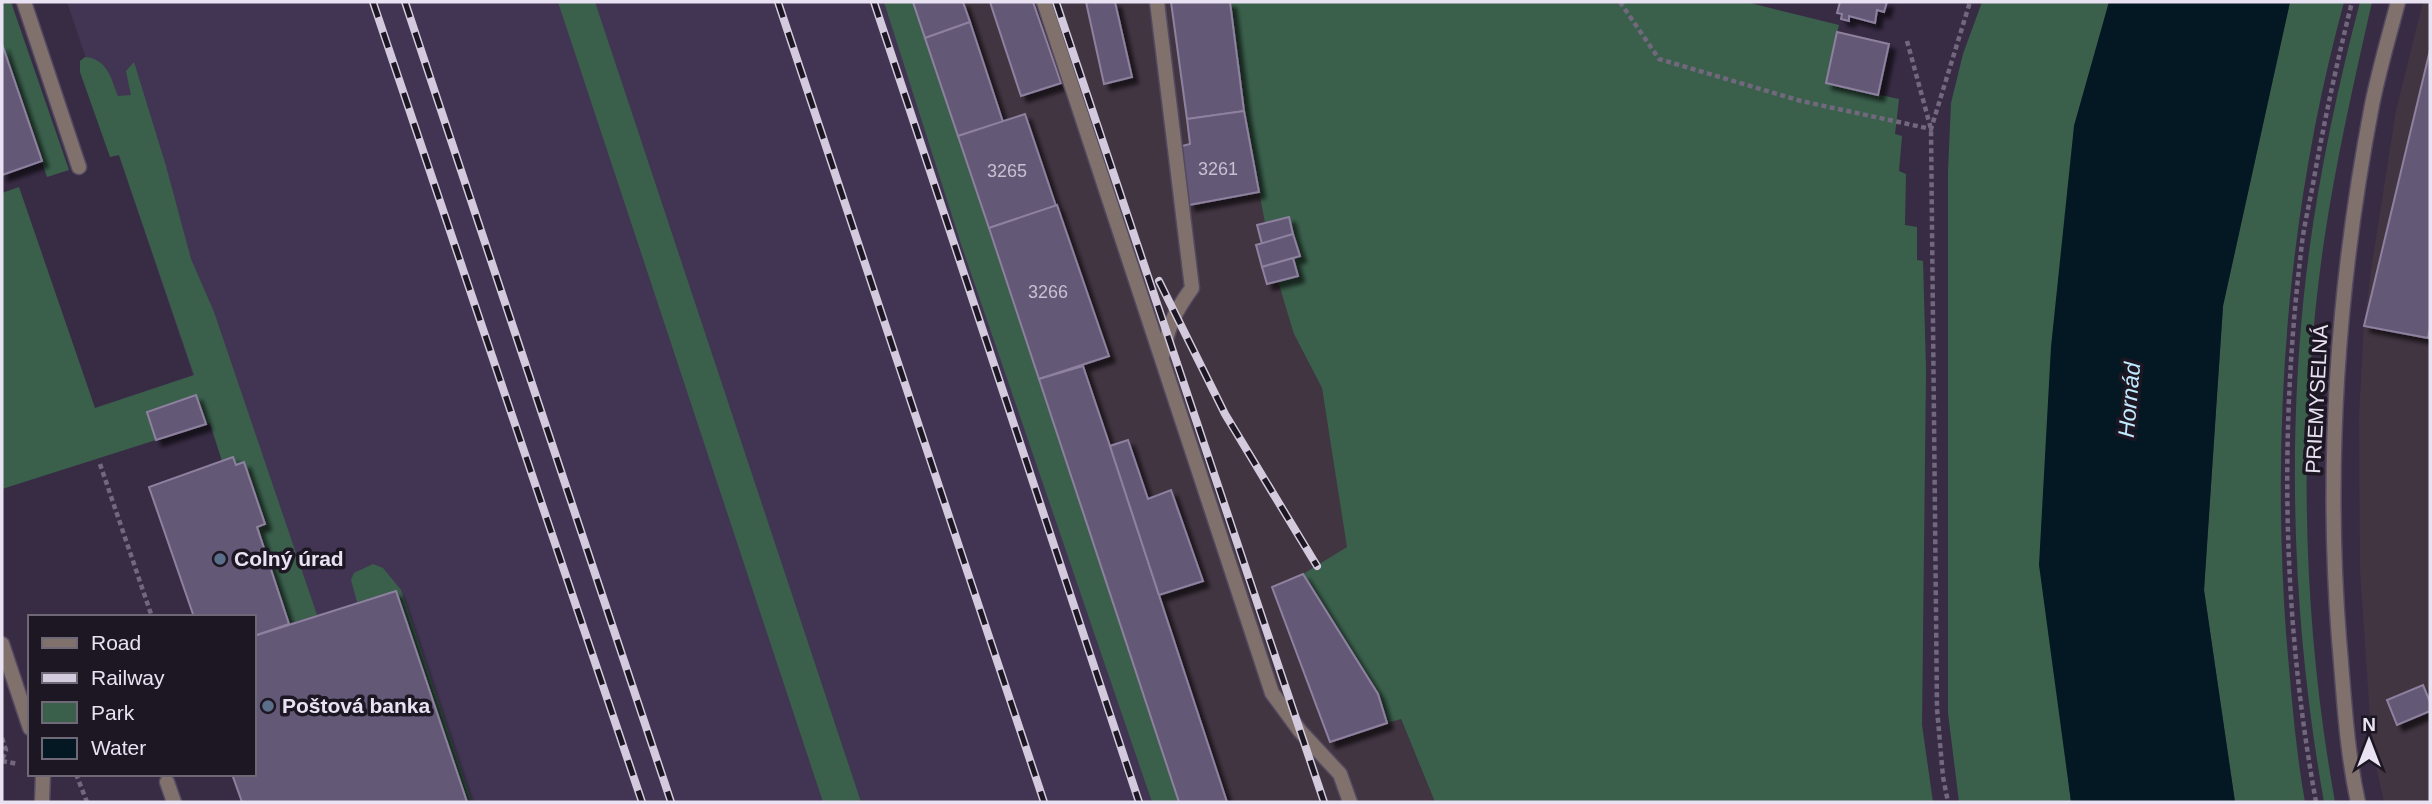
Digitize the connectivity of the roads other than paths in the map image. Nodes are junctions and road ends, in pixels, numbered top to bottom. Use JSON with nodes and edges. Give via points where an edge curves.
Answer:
{"nodes":[{"id":1,"x":24,"y":2,"type":"edge"},
{"id":2,"x":1044,"y":2,"type":"edge"},
{"id":3,"x":1157,"y":2,"type":"edge"},
{"id":4,"x":2398,"y":2,"type":"edge"},
{"id":5,"x":79,"y":167,"type":"dead end"},
{"id":6,"x":1162,"y":360,"type":"junction"},
{"id":7,"x":2,"y":644,"type":"edge"},
{"id":8,"x":28,"y":722,"type":"edge"},
{"id":9,"x":43,"y":776,"type":"edge"},
{"id":10,"x":167,"y":782,"type":"dead end"},
{"id":11,"x":42,"y":802,"type":"edge"},
{"id":12,"x":174,"y":802,"type":"edge"},
{"id":13,"x":1350,"y":802,"type":"edge"},
{"id":14,"x":2358,"y":802,"type":"edge"}],
"edges":[{"from":1,"to":5,"type":"street"},
{"from":2,"to":6,"type":"street"},
{"from":3,"to":6,"type":"street","via":[[1192,288],[1174,313]]},
{"from":4,"to":14,"type":"street","name":"PRIEMYSELNÁ","via":[[2372,103],[2346,259],[2333,417],[2335,582],[2349,761]]},
{"from":6,"to":13,"type":"street","via":[[1272,693],[1340,774]]},
{"from":7,"to":8,"type":"street"},
{"from":9,"to":11,"type":"street"},
{"from":10,"to":12,"type":"street"}]}
